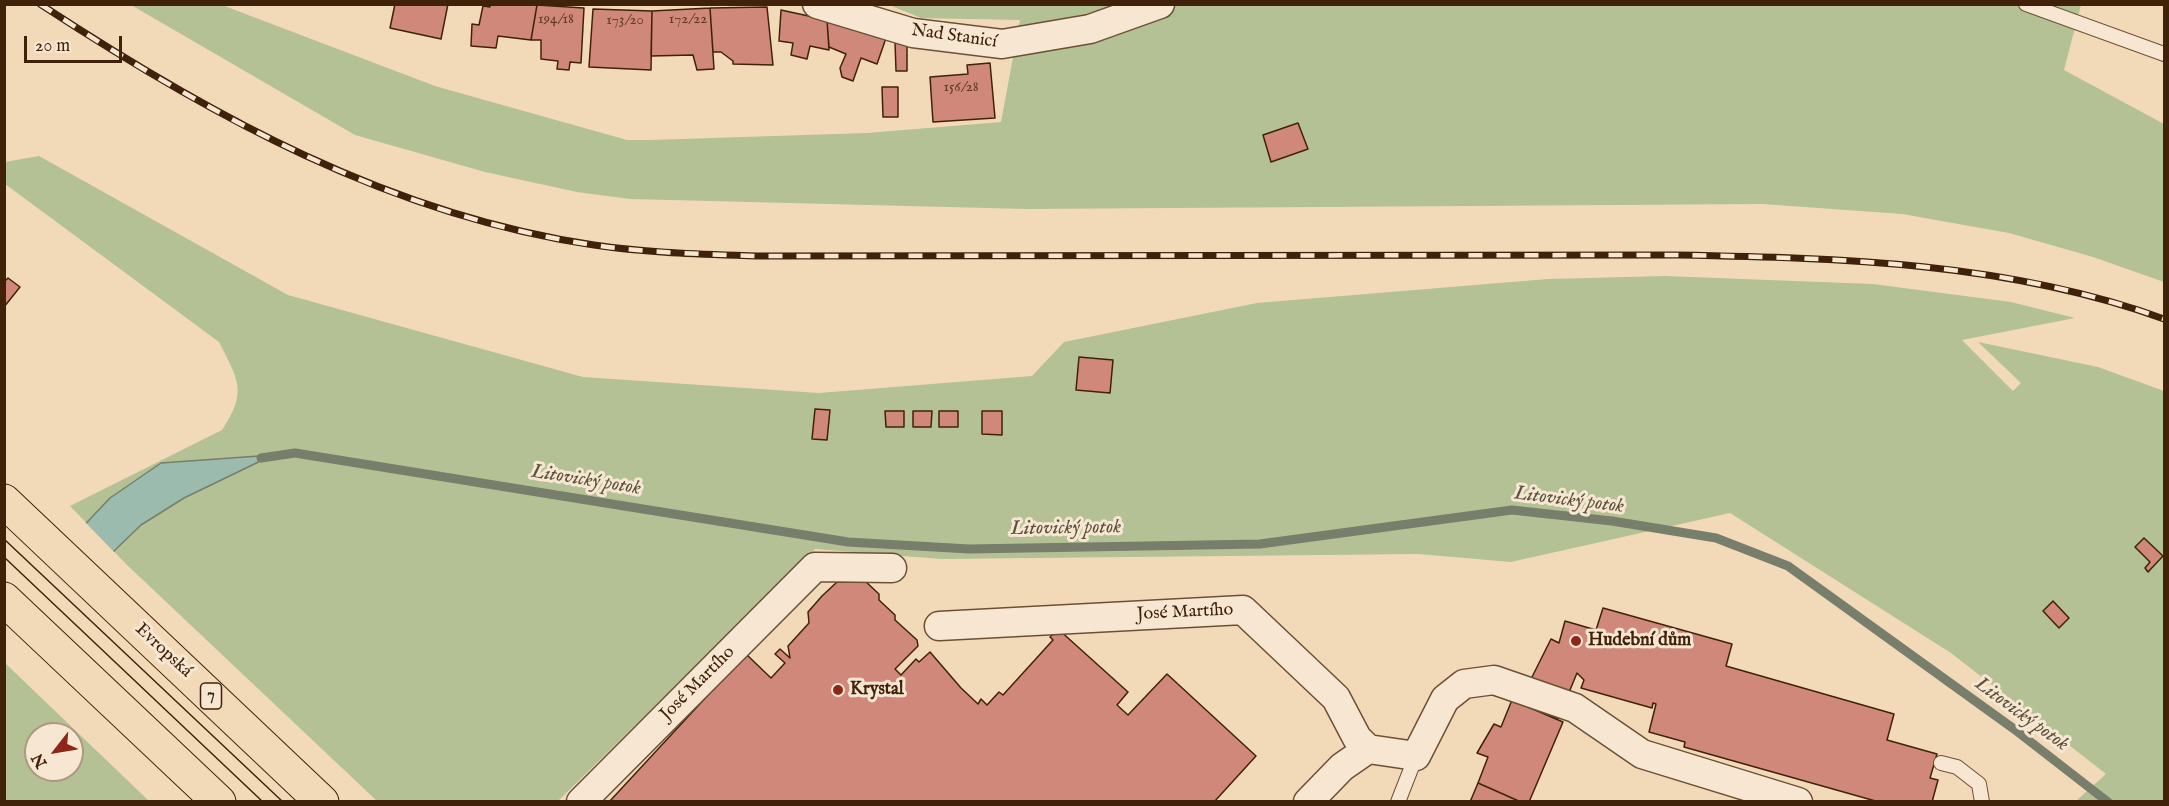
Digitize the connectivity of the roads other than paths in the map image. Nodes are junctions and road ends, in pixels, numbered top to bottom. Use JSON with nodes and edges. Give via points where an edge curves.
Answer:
{"nodes":[{"id":1,"x":818,"y":4,"type":"edge"},
{"id":2,"x":1160,"y":4,"type":"edge"},
{"id":3,"x":2026,"y":4,"type":"edge"},
{"id":4,"x":2164,"y":54,"type":"edge"},
{"id":5,"x":4,"y":501,"type":"edge"},
{"id":6,"x":892,"y":568,"type":"dead end"},
{"id":7,"x":4,"y":599,"type":"edge"},
{"id":8,"x":939,"y":626,"type":"dead end"},
{"id":9,"x":1368,"y":749,"type":"junction"},
{"id":10,"x":1416,"y":756,"type":"junction"},
{"id":11,"x":1941,"y":763,"type":"dead end"},
{"id":12,"x":1342,"y":767,"type":"junction"},
{"id":13,"x":219,"y":801,"type":"edge"},
{"id":14,"x":322,"y":801,"type":"edge"},
{"id":15,"x":581,"y":801,"type":"edge"},
{"id":16,"x":1308,"y":801,"type":"edge"},
{"id":17,"x":1328,"y":801,"type":"edge"},
{"id":18,"x":1398,"y":801,"type":"edge"},
{"id":19,"x":1798,"y":801,"type":"edge"},
{"id":20,"x":1982,"y":801,"type":"edge"}],
"edges":[{"from":1,"to":2,"type":"street","name":"Nad Stanicí","via":[[913,33],[1002,44],[1090,29]]},
{"from":3,"to":4,"type":"lane"},
{"from":5,"to":14,"type":"main road","name":"Evropská","number":"7"},
{"from":6,"to":15,"type":"street","name":"José Martího","via":[[815,567]]},
{"from":7,"to":13,"type":"main road"},
{"from":8,"to":9,"type":"street","name":"José Martího","via":[[1242,610],[1336,698],[1357,738]]},
{"from":9,"to":10,"type":"street"},
{"from":9,"to":12,"type":"street"},
{"from":10,"to":18,"type":"lane"},
{"from":10,"to":19,"type":"street","via":[[1445,699],[1464,684],[1494,680],[1575,708],[1642,754]]},
{"from":11,"to":20,"type":"lane","via":[[1957,768],[1979,784]]},
{"from":12,"to":16,"type":"street"},
{"from":12,"to":17,"type":"lane"}]}
